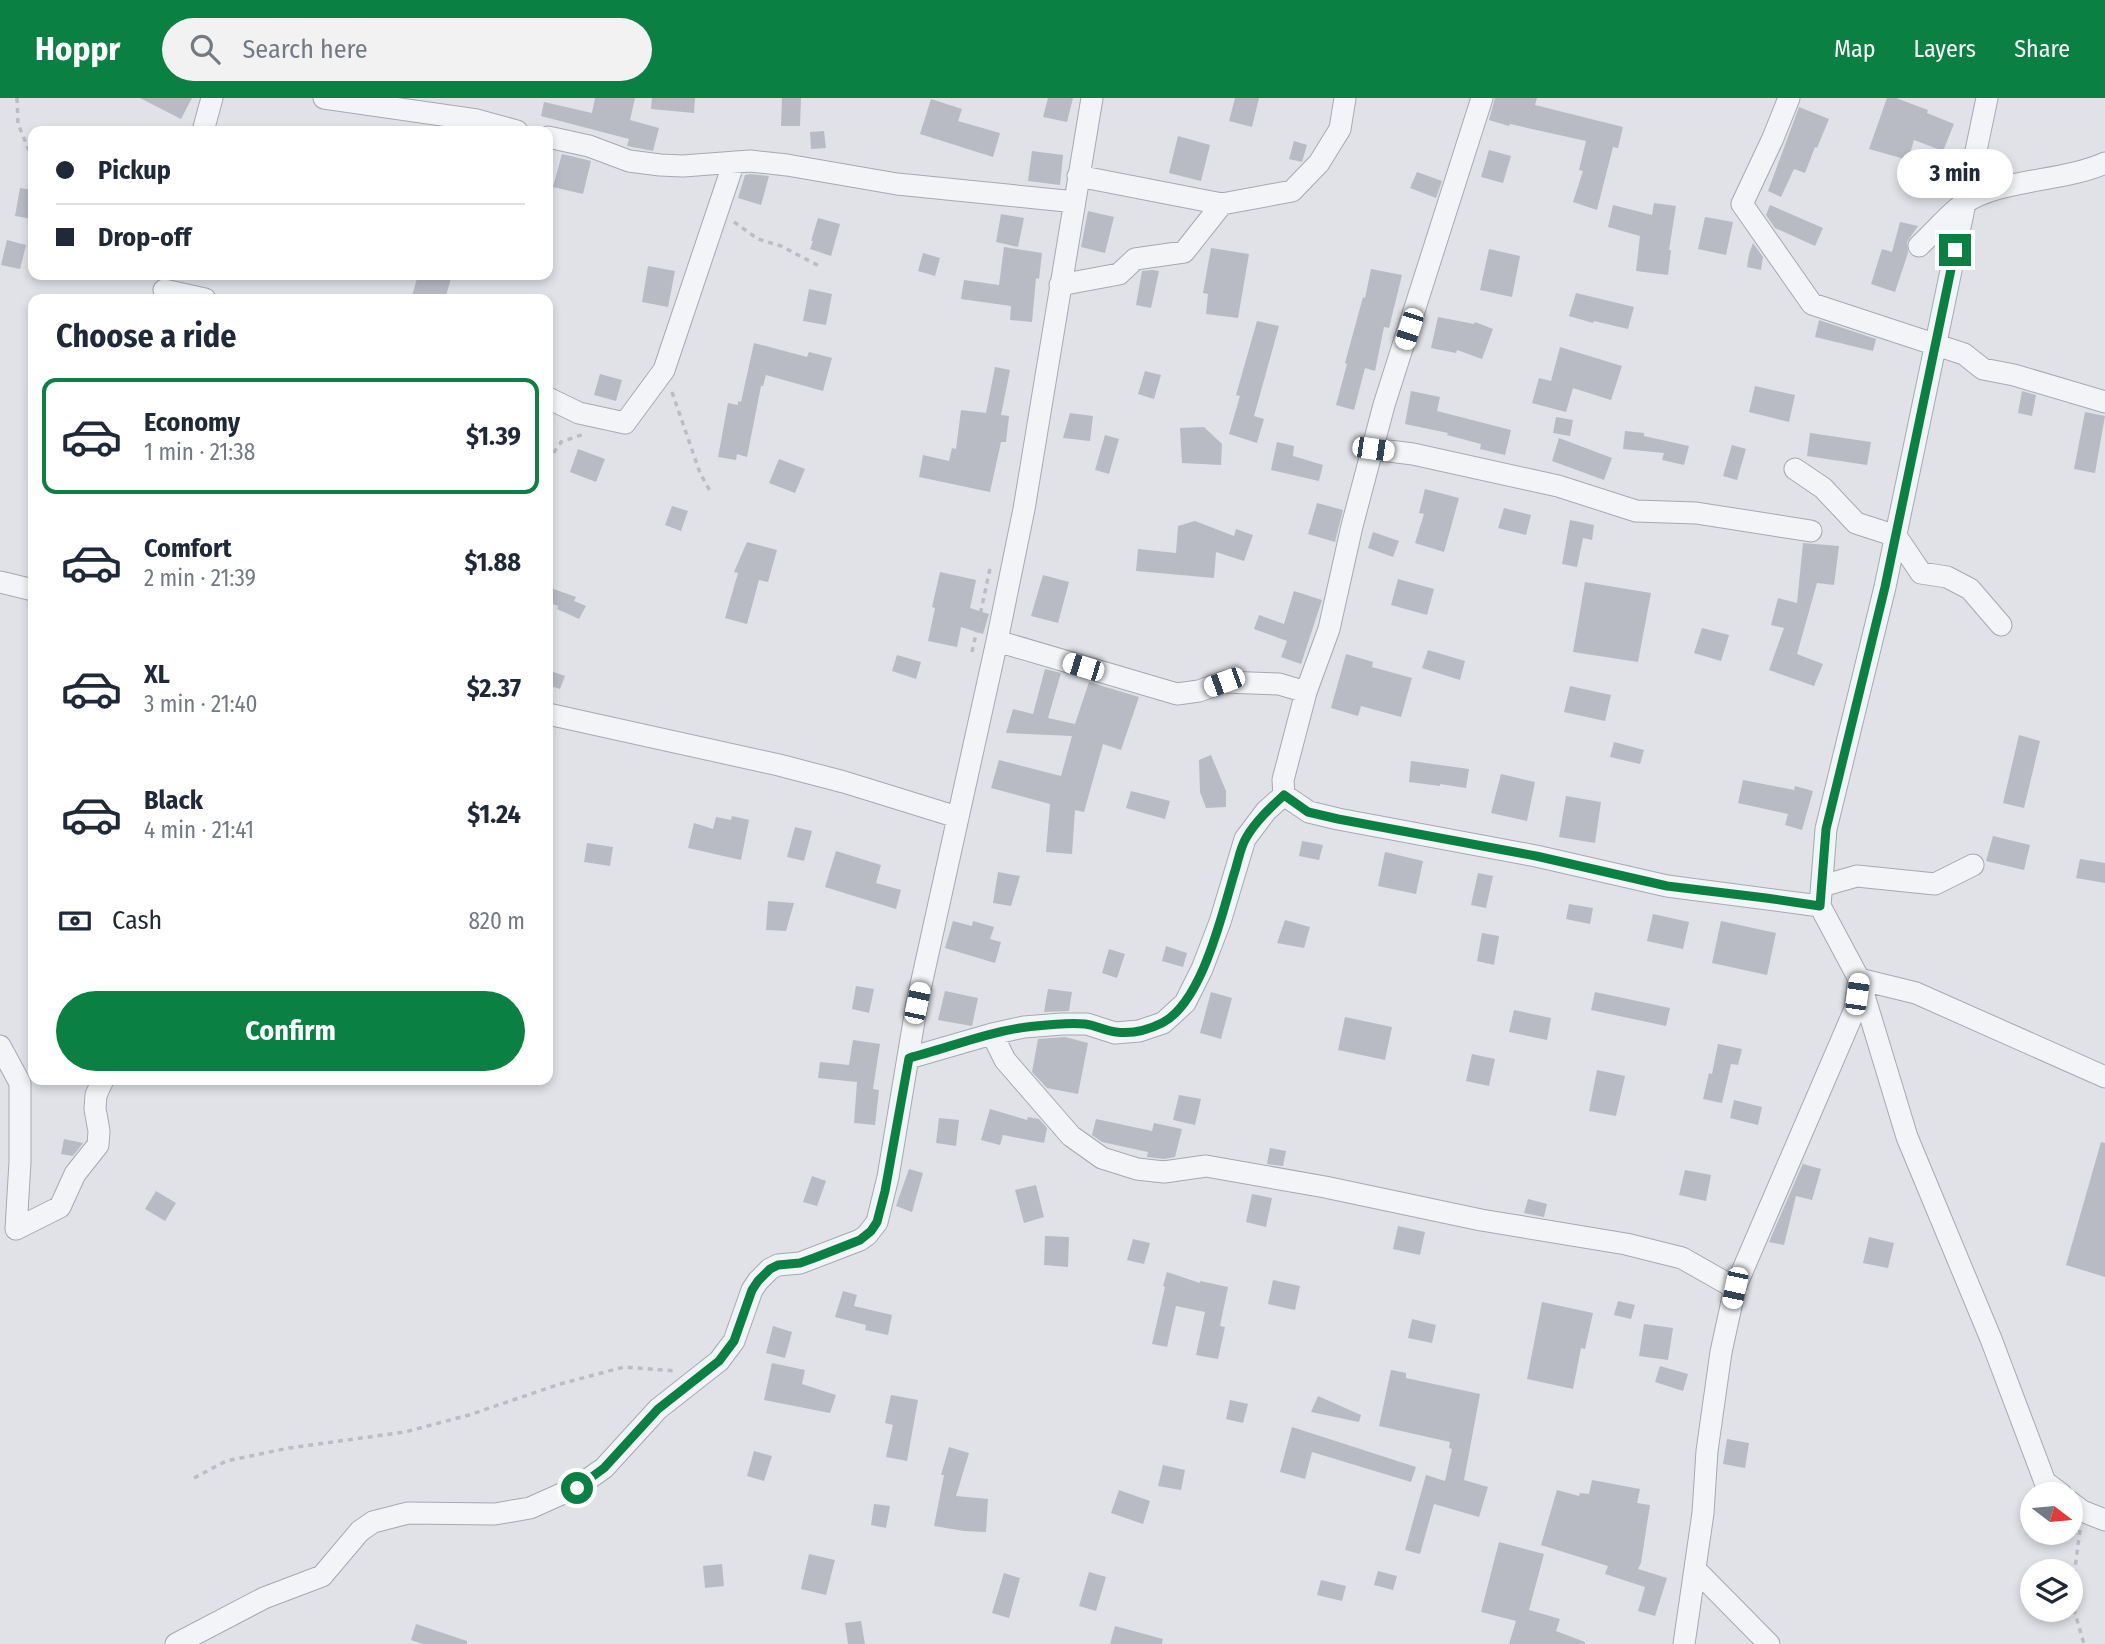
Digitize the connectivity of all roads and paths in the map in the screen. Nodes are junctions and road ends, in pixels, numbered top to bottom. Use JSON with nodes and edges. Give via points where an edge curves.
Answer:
{"nodes":[{"id":1,"x":17,"y":98,"type":"edge"},
{"id":2,"x":212,"y":98,"type":"edge"},
{"id":3,"x":324,"y":98,"type":"edge"},
{"id":4,"x":1092,"y":98,"type":"edge"},
{"id":5,"x":1345,"y":98,"type":"edge"},
{"id":6,"x":1482,"y":98,"type":"edge"},
{"id":7,"x":1789,"y":98,"type":"edge"},
{"id":8,"x":1987,"y":98,"type":"edge"},
{"id":9,"x":204,"y":126,"type":"edge"},
{"id":10,"x":499,"y":126,"type":"edge"},
{"id":11,"x":553,"y":138,"type":"edge"},
{"id":12,"x":28,"y":148,"type":"edge"},
{"id":13,"x":734,"y":162,"type":"junction"},
{"id":14,"x":2105,"y":163,"type":"edge"},
{"id":15,"x":1078,"y":176,"type":"junction"},
{"id":16,"x":1066,"y":201,"type":"dead end"},
{"id":17,"x":1222,"y":204,"type":"junction"},
{"id":18,"x":1964,"y":204,"type":"junction"},
{"id":19,"x":719,"y":210,"type":"junction"},
{"id":20,"x":1919,"y":246,"type":"dead end"},
{"id":21,"x":821,"y":267,"type":"dead end"},
{"id":22,"x":1060,"y":285,"type":"junction"},
{"id":23,"x":164,"y":288,"type":"edge"},
{"id":24,"x":186,"y":294,"type":"edge"},
{"id":25,"x":1936,"y":343,"type":"junction"},
{"id":26,"x":664,"y":370,"type":"junction"},
{"id":27,"x":553,"y":400,"type":"edge"},
{"id":28,"x":2105,"y":402,"type":"edge"},
{"id":29,"x":593,"y":431,"type":"dead end"},
{"id":30,"x":1373,"y":449,"type":"junction"},
{"id":31,"x":553,"y":454,"type":"edge"},
{"id":32,"x":1796,"y":469,"type":"dead end"},
{"id":33,"x":710,"y":491,"type":"dead end"},
{"id":34,"x":1811,"y":531,"type":"dead end"},
{"id":35,"x":1896,"y":536,"type":"junction"},
{"id":36,"x":0,"y":582,"type":"edge"},
{"id":37,"x":28,"y":589,"type":"edge"},
{"id":38,"x":2001,"y":625,"type":"dead end"},
{"id":39,"x":997,"y":641,"type":"junction"},
{"id":40,"x":1306,"y":692,"type":"junction"},
{"id":41,"x":553,"y":715,"type":"edge"},
{"id":42,"x":1284,"y":795,"type":"junction"},
{"id":43,"x":957,"y":817,"type":"junction"},
{"id":44,"x":1973,"y":865,"type":"dead end"},
{"id":45,"x":1821,"y":896,"type":"junction"},
{"id":46,"x":1859,"y":979,"type":"junction"},
{"id":47,"x":992,"y":1034,"type":"junction"},
{"id":48,"x":0,"y":1046,"type":"edge"},
{"id":49,"x":909,"y":1058,"type":"junction"},
{"id":50,"x":2105,"y":1077,"type":"edge"},
{"id":51,"x":101,"y":1085,"type":"edge"},
{"id":52,"x":1735,"y":1288,"type":"junction"},
{"id":53,"x":702,"y":1373,"type":"junction"},
{"id":54,"x":194,"y":1478,"type":"dead end"},
{"id":55,"x":2045,"y":1482,"type":"edge"},
{"id":56,"x":2083,"y":1509,"type":"edge"},
{"id":57,"x":2105,"y":1520,"type":"edge"},
{"id":58,"x":2074,"y":1545,"type":"edge"},
{"id":59,"x":1695,"y":1570,"type":"junction"},
{"id":60,"x":176,"y":1644,"type":"edge"},
{"id":61,"x":1684,"y":1644,"type":"edge"},
{"id":62,"x":1769,"y":1644,"type":"edge"},
{"id":63,"x":2084,"y":1644,"type":"edge"}],
"edges":[{"from":1,"to":12,"type":"path","via":[[18,124]]},
{"from":2,"to":9,"type":"street"},
{"from":3,"to":10,"type":"street"},
{"from":4,"to":15,"type":"street"},
{"from":5,"to":17,"type":"street","via":[[1340,129],[1319,163],[1292,191]]},
{"from":6,"to":30,"type":"street"},
{"from":7,"to":25,"type":"street","via":[[1742,204],[1812,304]]},
{"from":8,"to":18,"type":"street"},
{"from":11,"to":13,"type":"street","via":[[629,161],[660,165]]},
{"from":13,"to":16,"type":"street"},
{"from":13,"to":19,"type":"street"},
{"from":14,"to":18,"type":"street","via":[[2088,171],[1992,191]]},
{"from":15,"to":17,"type":"street"},
{"from":15,"to":22,"type":"street"},
{"from":17,"to":22,"type":"street","via":[[1184,252],[1135,259],[1119,274]]},
{"from":18,"to":20,"type":"street"},
{"from":18,"to":25,"type":"street"},
{"from":19,"to":21,"type":"path","via":[[758,239]]},
{"from":19,"to":26,"type":"street"},
{"from":22,"to":39,"type":"street","via":[[1024,509]]},
{"from":23,"to":24,"type":"street"},
{"from":25,"to":28,"type":"street","via":[[1964,354],[1983,369]]},
{"from":25,"to":35,"type":"street"},
{"from":26,"to":27,"type":"street","via":[[625,423],[579,413]]},
{"from":26,"to":33,"type":"path"},
{"from":29,"to":31,"type":"path","via":[[561,442]]},
{"from":30,"to":34,"type":"street","via":[[1558,486],[1636,512],[1696,513]]},
{"from":30,"to":40,"type":"street","via":[[1329,629]]},
{"from":32,"to":35,"type":"street","via":[[1823,488],[1856,523]]},
{"from":35,"to":38,"type":"street","via":[[1921,573],[1947,577],[1970,589]]},
{"from":35,"to":45,"type":"street","via":[[1826,829]]},
{"from":36,"to":37,"type":"street"},
{"from":39,"to":40,"type":"street","via":[[1177,694],[1224,682],[1279,684]]},
{"from":39,"to":43,"type":"street"},
{"from":40,"to":42,"type":"street","via":[[1283,780]]},
{"from":41,"to":43,"type":"street","via":[[779,765]]},
{"from":42,"to":45,"type":"street","via":[[1308,812],[1667,886],[1766,898]]},
{"from":42,"to":47,"type":"street","via":[[1245,839],[1202,969],[1177,1012],[1163,1023],[1139,1031],[1062,1024]]},
{"from":43,"to":49,"type":"street"},
{"from":44,"to":45,"type":"street","via":[[1936,884],[1857,876]]},
{"from":45,"to":46,"type":"street"},
{"from":46,"to":50,"type":"street","via":[[1916,993]]},
{"from":46,"to":52,"type":"street","via":[[1855,1009]]},
{"from":46,"to":55,"type":"street","via":[[1907,1138]]},
{"from":47,"to":49,"type":"street"},
{"from":47,"to":52,"type":"street","via":[[1005,1060],[1071,1136],[1102,1157],[1137,1170],[1164,1172],[1206,1166],[1626,1244],[1682,1258]]},
{"from":48,"to":51,"type":"street","via":[[20,1083],[16,1229],[60,1207],[75,1174],[98,1145],[95,1109]]},
{"from":49,"to":53,"type":"street","via":[[877,1222],[860,1240],[770,1269],[752,1290],[730,1348]]},
{"from":52,"to":59,"type":"street","via":[[1721,1352]]},
{"from":53,"to":54,"type":"path","via":[[624,1367],[405,1432],[226,1461]]},
{"from":53,"to":60,"type":"street","via":[[658,1409],[604,1468],[577,1488],[530,1508],[495,1514],[408,1513],[373,1522],[322,1576],[264,1598]]},
{"from":56,"to":57,"type":"street"},
{"from":58,"to":63,"type":"path","via":[[2071,1599]]},
{"from":59,"to":61,"type":"street"},
{"from":59,"to":62,"type":"street"}]}
